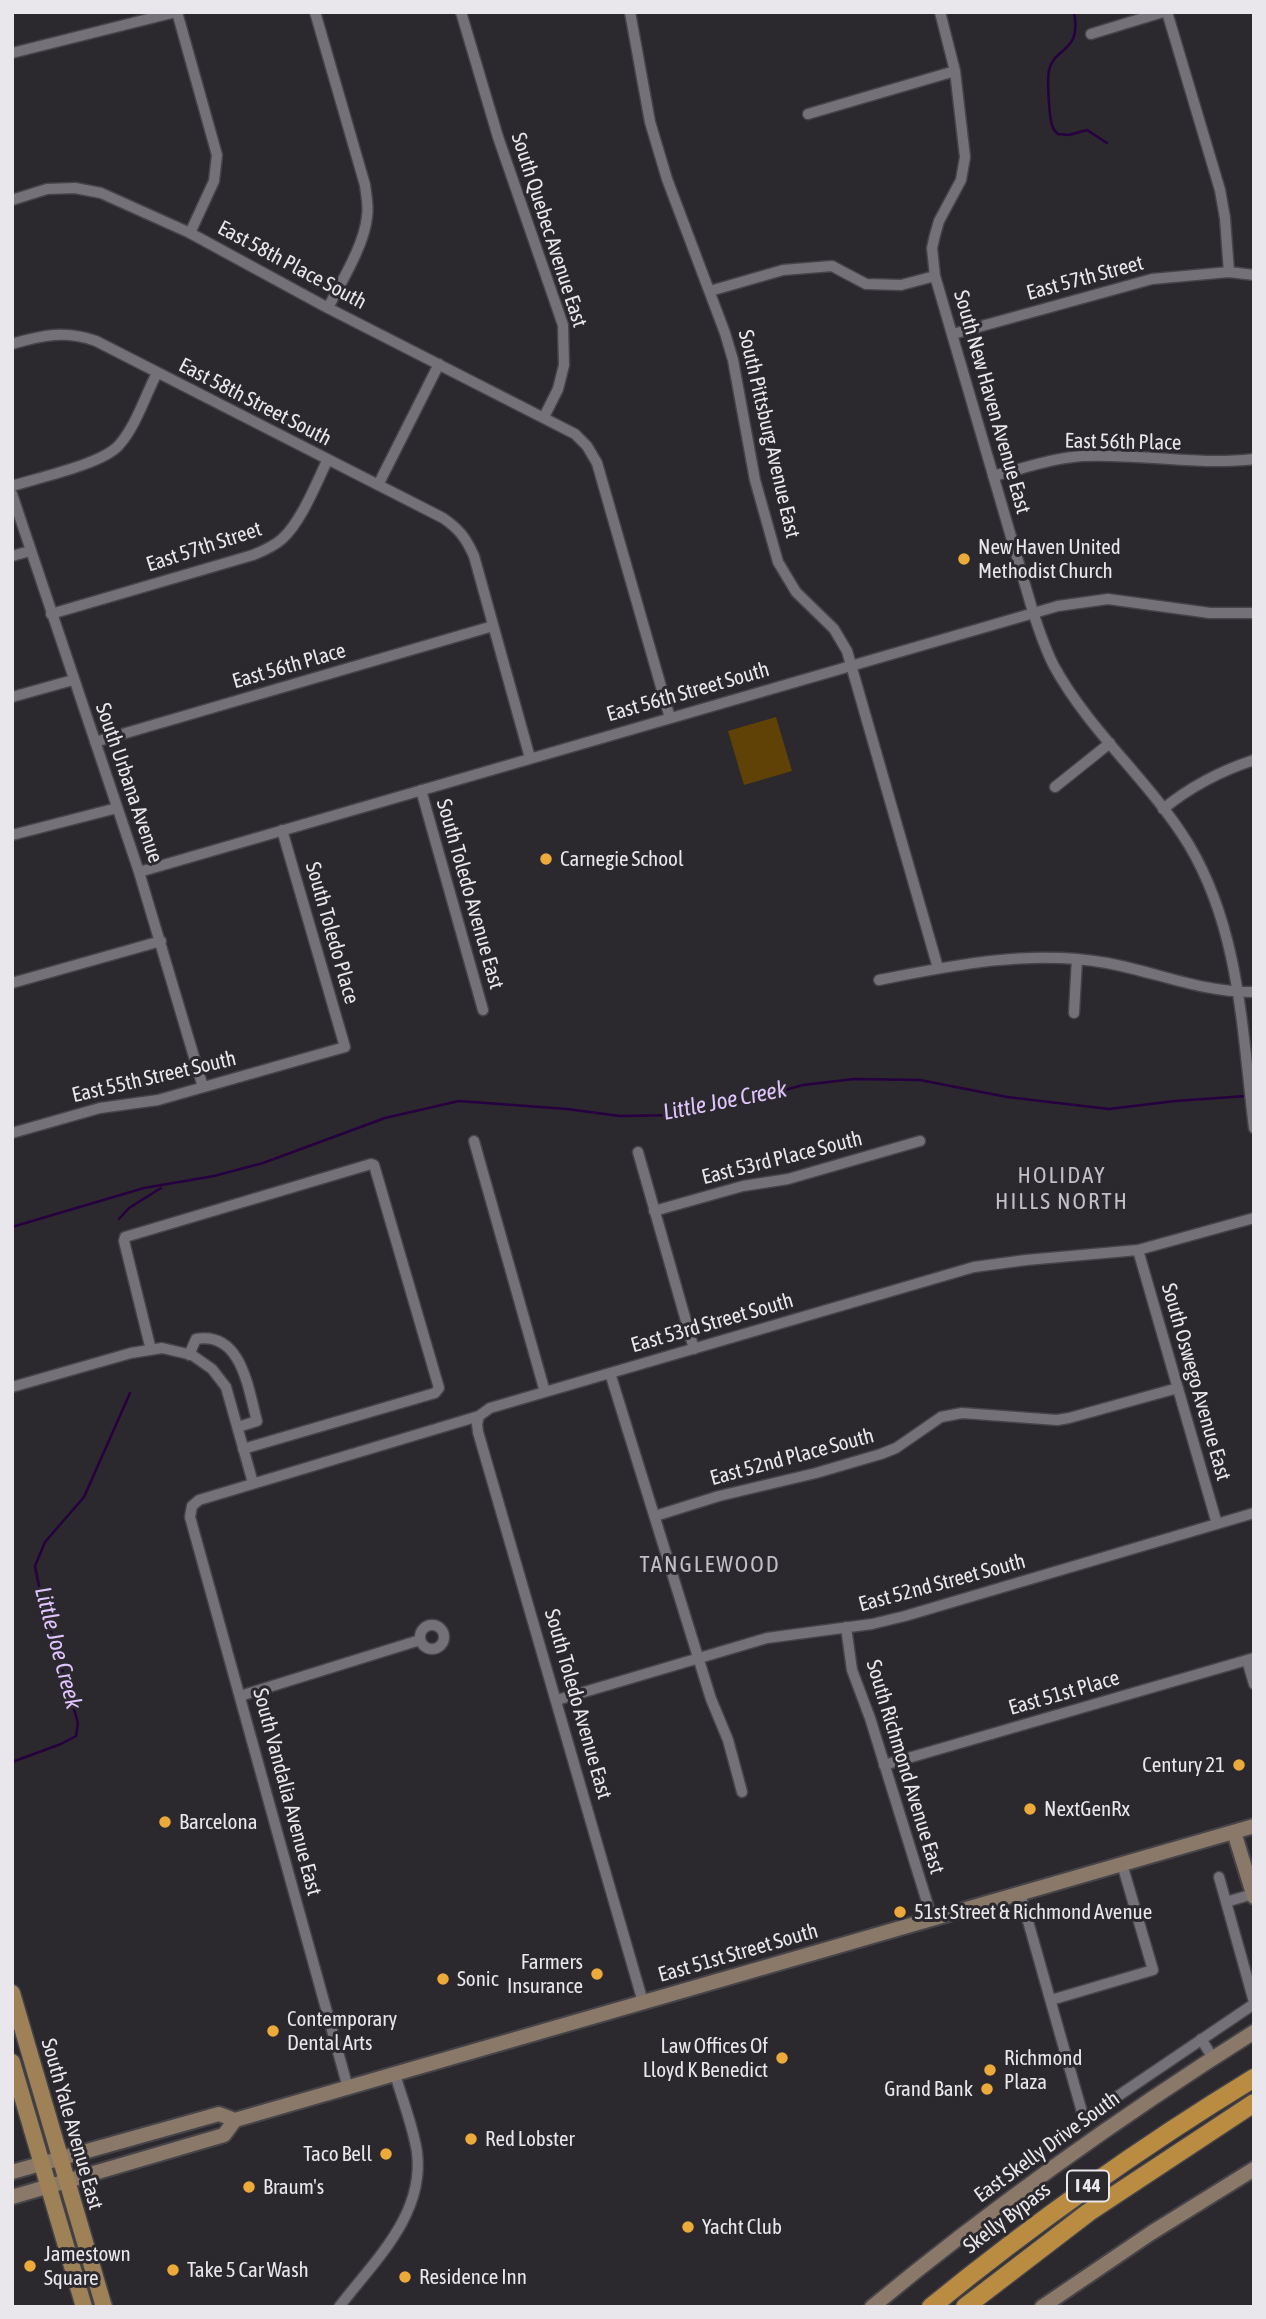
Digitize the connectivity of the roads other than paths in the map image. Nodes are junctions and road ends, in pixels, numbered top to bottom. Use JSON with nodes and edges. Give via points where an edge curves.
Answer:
{"nodes":[{"id":1,"x":177,"y":12,"type":"edge"},
{"id":2,"x":315,"y":12,"type":"edge"},
{"id":3,"x":461,"y":12,"type":"edge"},
{"id":4,"x":630,"y":12,"type":"edge"},
{"id":5,"x":940,"y":12,"type":"edge"},
{"id":6,"x":1165,"y":12,"type":"edge"},
{"id":7,"x":1091,"y":34,"type":"dead end"},
{"id":8,"x":12,"y":53,"type":"edge"},
{"id":9,"x":955,"y":71,"type":"junction"},
{"id":10,"x":808,"y":114,"type":"dead end"},
{"id":11,"x":12,"y":200,"type":"edge"},
{"id":12,"x":190,"y":233,"type":"junction"},
{"id":13,"x":1229,"y":272,"type":"junction"},
{"id":14,"x":1254,"y":275,"type":"edge"},
{"id":15,"x":935,"y":276,"type":"junction"},
{"id":16,"x":710,"y":291,"type":"junction"},
{"id":17,"x":328,"y":308,"type":"junction"},
{"id":18,"x":953,"y":334,"type":"junction"},
{"id":19,"x":12,"y":344,"type":"edge"},
{"id":20,"x":439,"y":363,"type":"junction"},
{"id":21,"x":156,"y":373,"type":"junction"},
{"id":22,"x":544,"y":417,"type":"junction"},
{"id":23,"x":1254,"y":459,"type":"edge"},
{"id":24,"x":327,"y":461,"type":"junction"},
{"id":25,"x":993,"y":476,"type":"junction"},
{"id":26,"x":12,"y":485,"type":"edge"},
{"id":27,"x":378,"y":485,"type":"junction"},
{"id":28,"x":12,"y":494,"type":"edge"},
{"id":29,"x":30,"y":551,"type":"junction"},
{"id":30,"x":12,"y":556,"type":"edge"},
{"id":31,"x":1032,"y":612,"type":"junction"},
{"id":32,"x":1254,"y":613,"type":"edge"},
{"id":33,"x":51,"y":614,"type":"junction"},
{"id":34,"x":493,"y":626,"type":"junction"},
{"id":35,"x":852,"y":665,"type":"junction"},
{"id":36,"x":73,"y":680,"type":"junction"},
{"id":37,"x":12,"y":697,"type":"edge"},
{"id":38,"x":670,"y":718,"type":"junction"},
{"id":39,"x":95,"y":742,"type":"junction"},
{"id":40,"x":1110,"y":743,"type":"junction"},
{"id":41,"x":530,"y":758,"type":"junction"},
{"id":42,"x":1254,"y":760,"type":"edge"},
{"id":43,"x":1055,"y":787,"type":"dead end"},
{"id":44,"x":421,"y":790,"type":"junction"},
{"id":45,"x":117,"y":808,"type":"junction"},
{"id":46,"x":1163,"y":809,"type":"junction"},
{"id":47,"x":282,"y":830,"type":"junction"},
{"id":48,"x":12,"y":835,"type":"edge"},
{"id":49,"x":139,"y":872,"type":"junction"},
{"id":50,"x":161,"y":941,"type":"junction"},
{"id":51,"x":1077,"y":959,"type":"junction"},
{"id":52,"x":938,"y":968,"type":"junction"},
{"id":53,"x":879,"y":980,"type":"dead end"},
{"id":54,"x":12,"y":983,"type":"edge"},
{"id":55,"x":1238,"y":992,"type":"junction"},
{"id":56,"x":1254,"y":992,"type":"edge"},
{"id":57,"x":483,"y":1010,"type":"dead end"},
{"id":58,"x":1074,"y":1013,"type":"dead end"},
{"id":59,"x":345,"y":1047,"type":"joint"},
{"id":60,"x":204,"y":1087,"type":"junction"},
{"id":61,"x":1253,"y":1122,"type":"edge"},
{"id":62,"x":1254,"y":1128,"type":"edge"},
{"id":63,"x":12,"y":1133,"type":"edge"},
{"id":64,"x":474,"y":1141,"type":"dead end"},
{"id":65,"x":920,"y":1141,"type":"dead end"},
{"id":66,"x":638,"y":1152,"type":"dead end"},
{"id":67,"x":654,"y":1211,"type":"junction"},
{"id":68,"x":1254,"y":1217,"type":"edge"},
{"id":69,"x":1138,"y":1251,"type":"junction"},
{"id":70,"x":694,"y":1349,"type":"junction"},
{"id":71,"x":152,"y":1350,"type":"junction"},
{"id":72,"x":189,"y":1355,"type":"junction"},
{"id":73,"x":610,"y":1373,"type":"junction"},
{"id":74,"x":12,"y":1387,"type":"edge"},
{"id":75,"x":1178,"y":1388,"type":"junction"},
{"id":76,"x":545,"y":1392,"type":"junction"},
{"id":77,"x":479,"y":1416,"type":"junction"},
{"id":78,"x":238,"y":1427,"type":"junction"},
{"id":79,"x":243,"y":1449,"type":"junction"},
{"id":80,"x":253,"y":1483,"type":"junction"},
{"id":81,"x":192,"y":1506,"type":"joint"},
{"id":82,"x":1254,"y":1513,"type":"edge"},
{"id":83,"x":655,"y":1516,"type":"junction"},
{"id":84,"x":1217,"y":1524,"type":"junction"},
{"id":85,"x":846,"y":1627,"type":"junction"},
{"id":86,"x":420,"y":1640,"type":"dead end"},
{"id":87,"x":698,"y":1659,"type":"junction"},
{"id":88,"x":1250,"y":1659,"type":"edge"},
{"id":89,"x":1254,"y":1684,"type":"edge"},
{"id":90,"x":240,"y":1696,"type":"junction"},
{"id":91,"x":557,"y":1700,"type":"junction"},
{"id":92,"x":884,"y":1765,"type":"junction"},
{"id":93,"x":742,"y":1792,"type":"dead end"},
{"id":94,"x":1254,"y":1826,"type":"edge"},
{"id":95,"x":1234,"y":1832,"type":"junction"},
{"id":96,"x":1122,"y":1864,"type":"junction"},
{"id":97,"x":1219,"y":1877,"type":"dead end"},
{"id":98,"x":1020,"y":1894,"type":"junction"},
{"id":99,"x":1253,"y":1896,"type":"edge"},
{"id":100,"x":1226,"y":1902,"type":"junction"},
{"id":101,"x":932,"y":1919,"type":"junction"},
{"id":102,"x":12,"y":1993,"type":"edge"},
{"id":103,"x":1051,"y":2000,"type":"junction"},
{"id":104,"x":643,"y":2002,"type":"junction"},
{"id":105,"x":1254,"y":2003,"type":"edge"},
{"id":106,"x":1254,"y":2032,"type":"edge"},
{"id":107,"x":1201,"y":2039,"type":"junction"},
{"id":108,"x":1213,"y":2058,"type":"junction"},
{"id":109,"x":12,"y":2062,"type":"edge"},
{"id":110,"x":395,"y":2074,"type":"junction"},
{"id":111,"x":1254,"y":2078,"type":"edge"},
{"id":112,"x":348,"y":2088,"type":"junction"},
{"id":113,"x":1254,"y":2103,"type":"edge"},
{"id":114,"x":235,"y":2120,"type":"junction"},
{"id":115,"x":60,"y":2158,"type":"junction"},
{"id":116,"x":42,"y":2164,"type":"junction"},
{"id":117,"x":1254,"y":2169,"type":"edge"},
{"id":118,"x":12,"y":2172,"type":"edge"},
{"id":119,"x":67,"y":2181,"type":"junction"},
{"id":120,"x":49,"y":2187,"type":"junction"},
{"id":121,"x":12,"y":2197,"type":"edge"},
{"id":122,"x":84,"y":2307,"type":"edge"},
{"id":123,"x":104,"y":2307,"type":"edge"},
{"id":124,"x":339,"y":2307,"type":"edge"},
{"id":125,"x":872,"y":2307,"type":"edge"},
{"id":126,"x":931,"y":2307,"type":"edge"},
{"id":127,"x":965,"y":2307,"type":"edge"},
{"id":128,"x":1042,"y":2307,"type":"edge"}],
"edges":[{"from":1,"to":8,"type":"street"},
{"from":1,"to":12,"type":"street","via":[[217,155],[214,181]]},
{"from":2,"to":17,"type":"street","via":[[368,201],[364,232]]},
{"from":3,"to":22,"type":"street","name":"South Quebec Avenue East","via":[[498,137],[563,325],[564,365]]},
{"from":4,"to":16,"type":"street","name":"South Pittsburg Avenue East","via":[[650,122]]},
{"from":5,"to":9,"type":"street","name":"South New Haven Avenue East"},
{"from":6,"to":7,"type":"street"},
{"from":6,"to":13,"type":"street","via":[[1220,190]]},
{"from":9,"to":10,"type":"street"},
{"from":9,"to":15,"type":"street","name":"South New Haven Avenue East","via":[[964,169],[935,234]]},
{"from":11,"to":12,"type":"street","name":"East 58th Place South","via":[[75,187],[101,193]]},
{"from":12,"to":17,"type":"street","name":"East 58th Place South"},
{"from":13,"to":14,"type":"street","name":"East 57th Street"},
{"from":13,"to":18,"type":"street","name":"East 57th Street","via":[[1152,279]]},
{"from":15,"to":16,"type":"street","via":[[901,285],[866,284],[832,266],[782,270]]},
{"from":15,"to":18,"type":"street","name":"South New Haven Avenue East"},
{"from":16,"to":35,"type":"street","name":"South Pittsburg Avenue East","via":[[733,360],[755,480],[778,562],[796,592],[840,638]]},
{"from":17,"to":20,"type":"street","name":"East 58th Place South"},
{"from":18,"to":25,"type":"street","name":"South New Haven Avenue East"},
{"from":19,"to":21,"type":"street","name":"East 58th Street South","via":[[50,334],[79,335]]},
{"from":20,"to":22,"type":"street","name":"East 58th Place South"},
{"from":20,"to":27,"type":"street"},
{"from":21,"to":24,"type":"street","name":"East 58th Street South"},
{"from":21,"to":26,"type":"street","via":[[118,447],[97,459]]},
{"from":22,"to":38,"type":"street","via":[[575,434],[597,463]]},
{"from":23,"to":25,"type":"street","name":"East 56th Place","via":[[1205,462],[1083,456]]},
{"from":24,"to":27,"type":"street","name":"East 58th Street South"},
{"from":24,"to":33,"type":"street","name":"East 57th Street","via":[[294,525],[274,545]]},
{"from":25,"to":31,"type":"street","name":"South New Haven Avenue East"},
{"from":27,"to":34,"type":"street","name":"East 58th Street South","via":[[458,529],[474,556]]},
{"from":28,"to":29,"type":"street","name":"South Urbana Avenue"},
{"from":29,"to":30,"type":"street"},
{"from":29,"to":33,"type":"street","name":"South Urbana Avenue"},
{"from":31,"to":32,"type":"street","name":"East 56th Street South","via":[[1108,599],[1210,613]]},
{"from":31,"to":35,"type":"street","name":"East 56th Street South"},
{"from":31,"to":40,"type":"street","name":"South New Haven Avenue East","via":[[1054,667]]},
{"from":33,"to":36,"type":"street","name":"South Urbana Avenue"},
{"from":34,"to":39,"type":"street","name":"East 56th Place"},
{"from":34,"to":41,"type":"street"},
{"from":35,"to":38,"type":"street","name":"East 56th Street South"},
{"from":35,"to":52,"type":"street","name":"South Pittsburg Avenue East"},
{"from":36,"to":37,"type":"street"},
{"from":36,"to":39,"type":"street","name":"South Urbana Avenue"},
{"from":38,"to":41,"type":"street","name":"East 56th Street South"},
{"from":39,"to":45,"type":"street","name":"South Urbana Avenue"},
{"from":40,"to":43,"type":"street"},
{"from":40,"to":46,"type":"street","name":"South New Haven Avenue East"},
{"from":41,"to":44,"type":"street","name":"East 56th Street South"},
{"from":42,"to":46,"type":"street","via":[[1203,781]]},
{"from":44,"to":47,"type":"street","name":"East 56th Street South"},
{"from":44,"to":57,"type":"street","name":"South Toledo Avenue East"},
{"from":45,"to":48,"type":"street"},
{"from":45,"to":49,"type":"street","name":"South Urbana Avenue"},
{"from":46,"to":55,"type":"street","name":"South New Haven Avenue East","via":[[1187,842],[1216,899]]},
{"from":47,"to":49,"type":"street","name":"East 56th Street South"},
{"from":47,"to":59,"type":"street","name":"South Toledo Place"},
{"from":49,"to":50,"type":"street","name":"South Urbana Avenue"},
{"from":50,"to":54,"type":"street"},
{"from":50,"to":60,"type":"street","name":"South Urbana Avenue"},
{"from":51,"to":52,"type":"street","via":[[1028,958]]},
{"from":51,"to":55,"type":"street"},
{"from":51,"to":58,"type":"street"},
{"from":52,"to":53,"type":"street"},
{"from":55,"to":56,"type":"street"},
{"from":55,"to":61,"type":"street","name":"South New Haven Avenue East"},
{"from":59,"to":60,"type":"street","name":"East 55th Street South"},
{"from":60,"to":63,"type":"street","name":"East 55th Street South","via":[[158,1100],[100,1108]]},
{"from":61,"to":62,"type":"street","name":"South New Haven Avenue East"},
{"from":64,"to":76,"type":"street"},
{"from":65,"to":67,"type":"street","name":"East 53rd Place South"},
{"from":66,"to":67,"type":"street"},
{"from":67,"to":70,"type":"street"},
{"from":68,"to":69,"type":"street","name":"East 53rd Street South"},
{"from":69,"to":70,"type":"street","name":"East 53rd Street South","via":[[974,1267]]},
{"from":69,"to":75,"type":"street","name":"South Oswego Avenue East"},
{"from":70,"to":73,"type":"street","name":"East 53rd Street South"},
{"from":71,"to":72,"type":"street"},
{"from":71,"to":74,"type":"street"},
{"from":71,"to":79,"type":"street","via":[[125,1237],[374,1165],[439,1388],[435,1393]]},
{"from":72,"to":78,"type":"street","via":[[212,1369],[226,1387]]},
{"from":72,"to":78,"type":"street","via":[[196,1339],[207,1337],[234,1352],[257,1421]]},
{"from":73,"to":76,"type":"street","name":"East 53rd Street South"},
{"from":73,"to":83,"type":"street"},
{"from":75,"to":83,"type":"street","name":"East 52nd Place South","via":[[1069,1419],[962,1413],[941,1417],[881,1454]]},
{"from":75,"to":84,"type":"street","name":"South Oswego Avenue East"},
{"from":76,"to":77,"type":"street","name":"East 53rd Street South","via":[[490,1408]]},
{"from":77,"to":80,"type":"street","name":"East 53rd Street South"},
{"from":77,"to":91,"type":"street","name":"South Toledo Avenue East","via":[[478,1432]]},
{"from":78,"to":79,"type":"street"},
{"from":79,"to":80,"type":"street"},
{"from":80,"to":81,"type":"street","name":"East 53rd Street South"},
{"from":81,"to":90,"type":"street","name":"South Vandalia Avenue East","via":[[190,1517]]},
{"from":82,"to":84,"type":"street","name":"East 52nd Street South"},
{"from":83,"to":87,"type":"street"},
{"from":84,"to":85,"type":"street","name":"East 52nd Street South","via":[[929,1610]]},
{"from":85,"to":87,"type":"street","name":"East 52nd Street South","via":[[767,1638]]},
{"from":85,"to":92,"type":"street","name":"South Richmond Avenue East","via":[[852,1670]]},
{"from":86,"to":90,"type":"street"},
{"from":87,"to":91,"type":"street","name":"East 52nd Street South"},
{"from":87,"to":93,"type":"street"},
{"from":88,"to":89,"type":"street"},
{"from":88,"to":92,"type":"street","name":"East 51st Place"},
{"from":90,"to":112,"type":"street","name":"South Vandalia Avenue East"},
{"from":91,"to":104,"type":"street","name":"South Toledo Avenue East"},
{"from":92,"to":101,"type":"street","name":"South Richmond Avenue East"},
{"from":94,"to":95,"type":"main road","name":"East 51st Street South"},
{"from":95,"to":96,"type":"main road","name":"East 51st Street South"},
{"from":95,"to":99,"type":"main road"},
{"from":96,"to":98,"type":"main road","name":"East 51st Street South"},
{"from":96,"to":103,"type":"street","via":[[1153,1970]]},
{"from":97,"to":100,"type":"street"},
{"from":98,"to":101,"type":"main road","name":"East 51st Street South"},
{"from":98,"to":103,"type":"street"},
{"from":99,"to":100,"type":"street"},
{"from":100,"to":105,"type":"street"},
{"from":101,"to":104,"type":"main road","name":"East 51st Street South"},
{"from":102,"to":115,"type":"main road","name":"South Yale Avenue East"},
{"from":103,"to":107,"type":"street","via":[[1084,2119]]},
{"from":104,"to":110,"type":"main road","name":"East 51st Street South"},
{"from":105,"to":107,"type":"street"},
{"from":106,"to":108,"type":"main road","name":"East Skelly Drive South"},
{"from":107,"to":108,"type":"street"},
{"from":108,"to":125,"type":"main road","name":"East Skelly Drive South","via":[[1075,2152]]},
{"from":109,"to":116,"type":"main road","name":"South Yale Avenue East"},
{"from":110,"to":112,"type":"main road","name":"East 51st Street South"},
{"from":110,"to":124,"type":"street","via":[[416,2152],[413,2202],[402,2224]]},
{"from":111,"to":126,"type":"highway","name":"Skelly Bypass","number":"I 44","via":[[1066,2202]]},
{"from":112,"to":114,"type":"main road","name":"East 51st Street South"},
{"from":113,"to":127,"type":"highway","name":"Skelly Bypass","number":"I 44","via":[[1089,2212]]},
{"from":114,"to":115,"type":"main road","name":"East 51st Street South","via":[[219,2114]]},
{"from":114,"to":119,"type":"main road","name":"East 51st Street South","via":[[224,2135]]},
{"from":115,"to":116,"type":"main road","name":"East 51st Street South"},
{"from":115,"to":119,"type":"main road","name":"South Yale Avenue East"},
{"from":116,"to":118,"type":"main road","name":"East 51st Street South"},
{"from":116,"to":120,"type":"main road","name":"South Yale Avenue East"},
{"from":117,"to":128,"type":"main road"},
{"from":119,"to":120,"type":"main road","name":"East 51st Street South"},
{"from":119,"to":123,"type":"main road","name":"South Yale Avenue East"},
{"from":120,"to":121,"type":"main road","name":"East 51st Street South"},
{"from":120,"to":122,"type":"main road","name":"South Yale Avenue East"}]}
